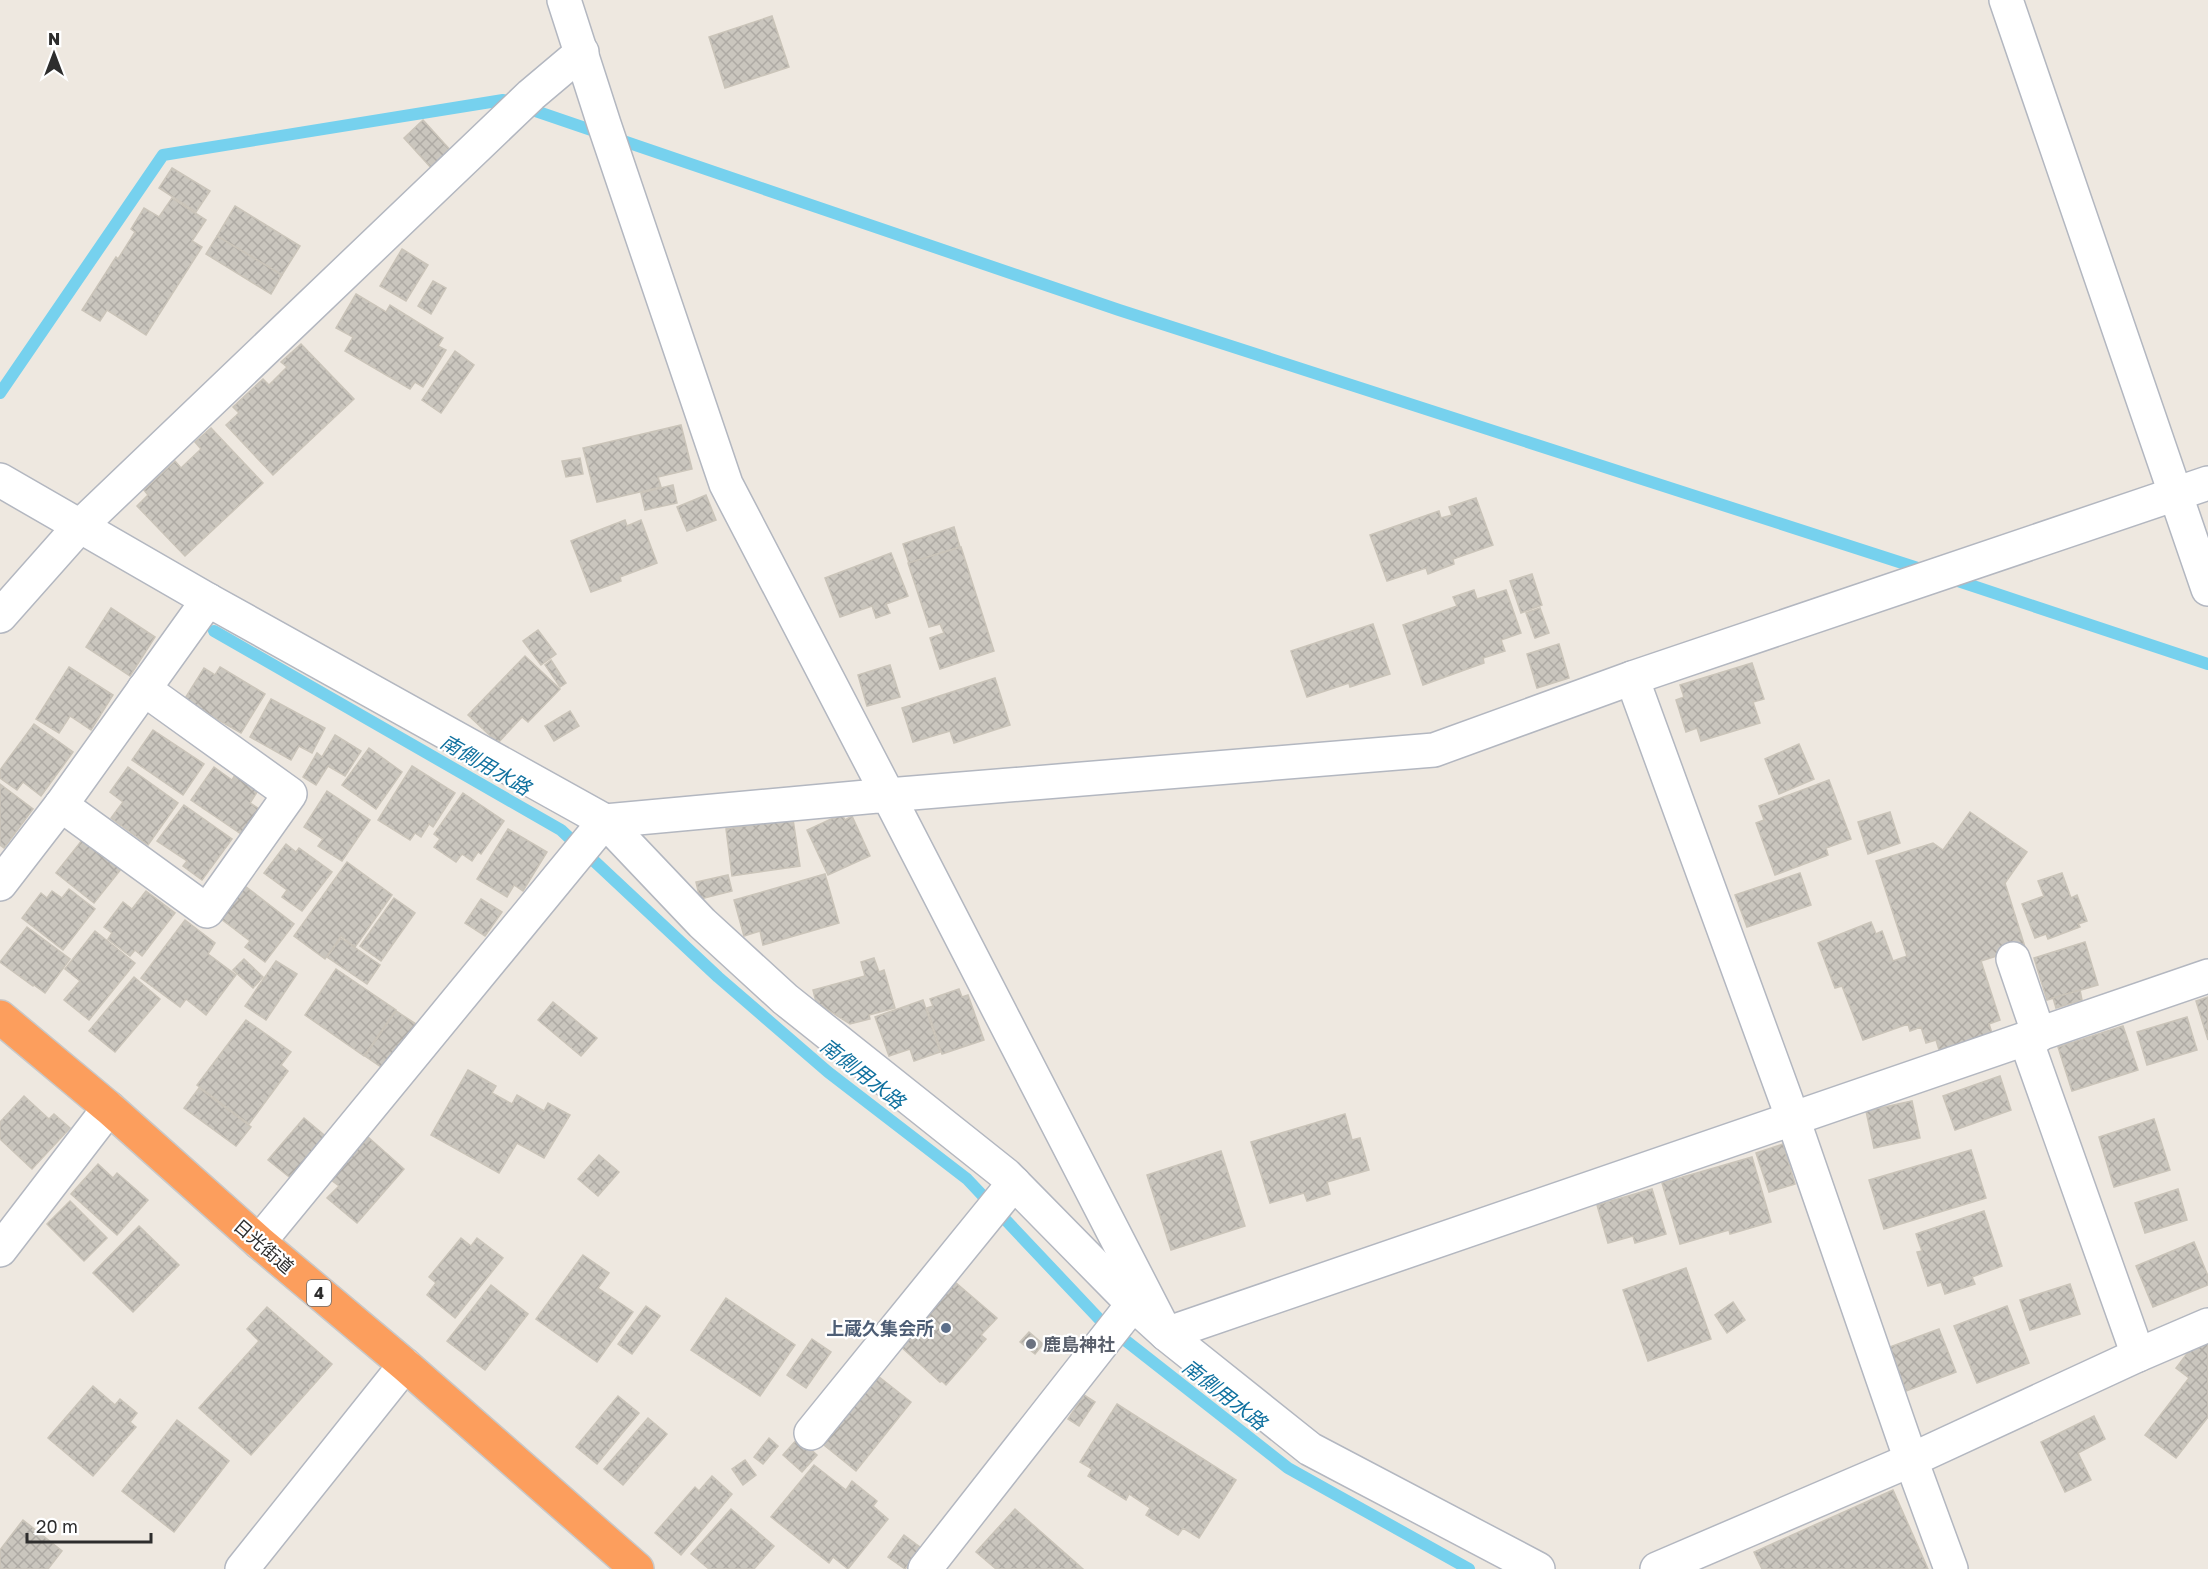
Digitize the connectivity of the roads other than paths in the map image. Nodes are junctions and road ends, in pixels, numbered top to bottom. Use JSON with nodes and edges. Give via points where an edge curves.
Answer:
{"nodes":[{"id":1,"x":564,"y":0,"type":"edge"},
{"id":2,"x":2006,"y":0,"type":"edge"},
{"id":3,"x":582,"y":52,"type":"junction"},
{"id":4,"x":0,"y":480,"type":"edge"},
{"id":5,"x":2208,"y":483,"type":"edge"},
{"id":6,"x":2175,"y":494,"type":"junction"},
{"id":7,"x":79,"y":527,"type":"junction"},
{"id":8,"x":2208,"y":589,"type":"edge"},
{"id":9,"x":208,"y":600,"type":"junction"},
{"id":10,"x":0,"y":616,"type":"edge"},
{"id":11,"x":1632,"y":678,"type":"junction"},
{"id":12,"x":144,"y":689,"type":"junction"},
{"id":13,"x":888,"y":795,"type":"junction"},
{"id":14,"x":61,"y":805,"type":"junction"},
{"id":15,"x":598,"y":829,"type":"junction"},
{"id":16,"x":0,"y":884,"type":"edge"},
{"id":17,"x":2013,"y":959,"type":"dead end"},
{"id":18,"x":2208,"y":976,"type":"edge"},
{"id":19,"x":0,"y":1017,"type":"edge"},
{"id":20,"x":2032,"y":1038,"type":"junction"},
{"id":21,"x":109,"y":1108,"type":"junction"},
{"id":22,"x":1793,"y":1119,"type":"junction"},
{"id":23,"x":1010,"y":1189,"type":"junction"},
{"id":24,"x":259,"y":1242,"type":"junction"},
{"id":25,"x":0,"y":1250,"type":"edge"},
{"id":26,"x":1126,"y":1312,"type":"junction"},
{"id":27,"x":2208,"y":1325,"type":"edge"},
{"id":28,"x":1166,"y":1334,"type":"junction"},
{"id":29,"x":2138,"y":1355,"type":"junction"},
{"id":30,"x":405,"y":1365,"type":"junction"},
{"id":31,"x":811,"y":1433,"type":"dead end"},
{"id":32,"x":1911,"y":1460,"type":"junction"},
{"id":33,"x":242,"y":1569,"type":"edge"},
{"id":34,"x":637,"y":1569,"type":"edge"},
{"id":35,"x":925,"y":1569,"type":"edge"},
{"id":36,"x":1538,"y":1569,"type":"edge"},
{"id":37,"x":1657,"y":1569,"type":"edge"},
{"id":38,"x":1951,"y":1569,"type":"edge"}],
"edges":[{"from":1,"to":3,"type":"street"},
{"from":2,"to":6,"type":"street"},
{"from":3,"to":7,"type":"street","via":[[531,95]]},
{"from":3,"to":13,"type":"street","via":[[726,484]]},
{"from":4,"to":7,"type":"street"},
{"from":5,"to":6,"type":"street"},
{"from":6,"to":8,"type":"street"},
{"from":6,"to":11,"type":"street"},
{"from":7,"to":9,"type":"street"},
{"from":7,"to":10,"type":"street"},
{"from":9,"to":12,"type":"street"},
{"from":9,"to":15,"type":"street"},
{"from":11,"to":13,"type":"street","via":[[1434,750]]},
{"from":11,"to":22,"type":"street"},
{"from":12,"to":14,"type":"street"},
{"from":12,"to":14,"type":"street","via":[[290,794],[207,911]]},
{"from":13,"to":15,"type":"street"},
{"from":13,"to":28,"type":"street"},
{"from":14,"to":16,"type":"street"},
{"from":15,"to":23,"type":"street","via":[[785,999]]},
{"from":15,"to":24,"type":"street"},
{"from":17,"to":20,"type":"street"},
{"from":18,"to":20,"type":"street"},
{"from":19,"to":21,"type":"highway","name":"日光街道","number":"4"},
{"from":20,"to":22,"type":"street"},
{"from":20,"to":29,"type":"street"},
{"from":21,"to":24,"type":"highway","name":"日光街道","number":"4"},
{"from":21,"to":25,"type":"street"},
{"from":22,"to":28,"type":"street"},
{"from":22,"to":32,"type":"street"},
{"from":23,"to":26,"type":"street"},
{"from":23,"to":31,"type":"street"},
{"from":24,"to":30,"type":"highway","name":"日光街道","number":"4"},
{"from":26,"to":28,"type":"street"},
{"from":26,"to":35,"type":"street"},
{"from":27,"to":29,"type":"street"},
{"from":28,"to":36,"type":"street","via":[[1310,1449]]},
{"from":29,"to":32,"type":"street"},
{"from":30,"to":33,"type":"street"},
{"from":30,"to":34,"type":"highway","name":"日光街道","number":"4"},
{"from":32,"to":37,"type":"street"},
{"from":32,"to":38,"type":"street"}]}
